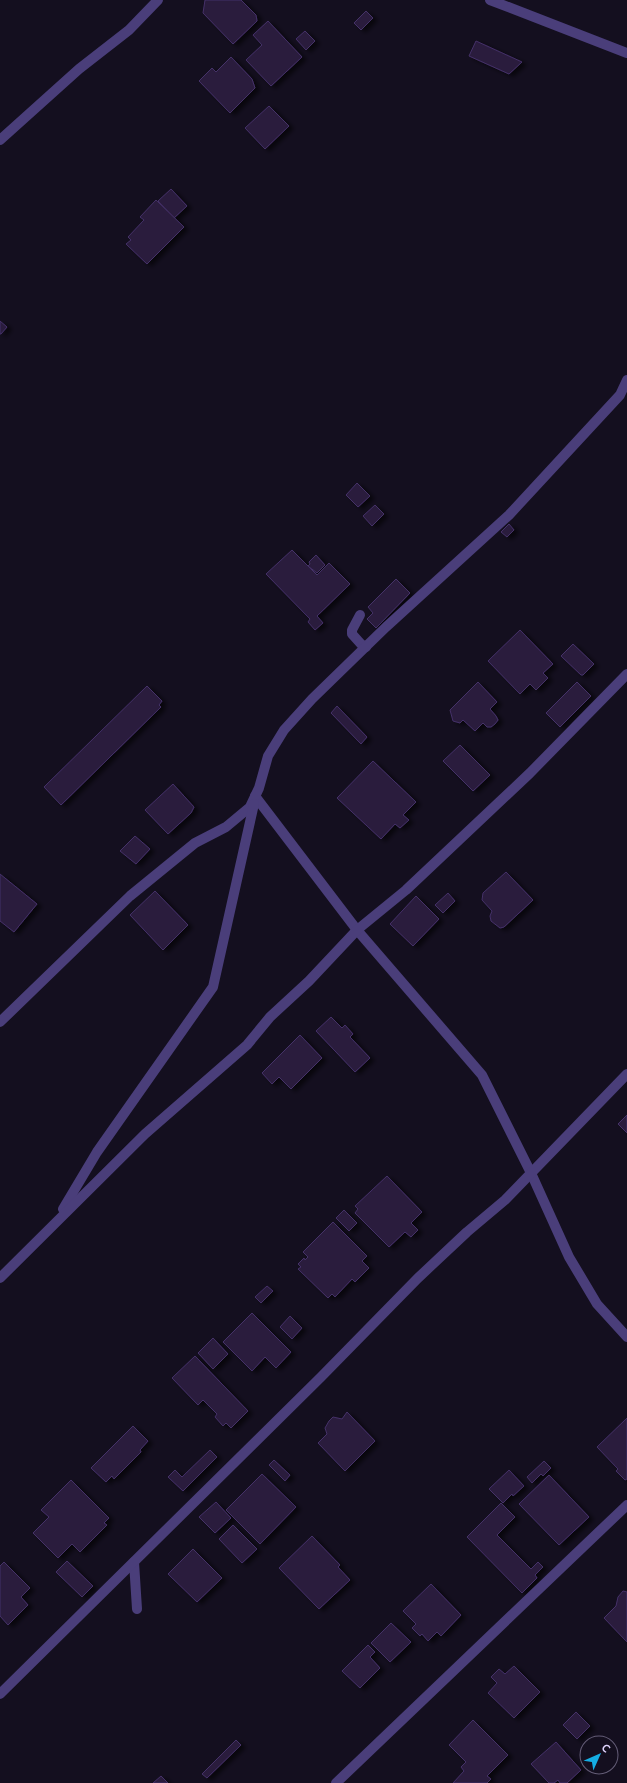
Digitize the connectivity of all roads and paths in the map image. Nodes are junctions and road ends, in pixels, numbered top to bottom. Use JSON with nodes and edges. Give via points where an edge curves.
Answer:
{"nodes":[{"id":1,"x":158,"y":0,"type":"edge"},
{"id":2,"x":490,"y":0,"type":"edge"},
{"id":3,"x":627,"y":53,"type":"edge"},
{"id":4,"x":0,"y":140,"type":"edge"},
{"id":5,"x":627,"y":380,"type":"edge"},
{"id":6,"x":360,"y":615,"type":"dead end"},
{"id":7,"x":366,"y":647,"type":"junction"},
{"id":8,"x":627,"y":674,"type":"edge"},
{"id":9,"x":256,"y":796,"type":"junction"},
{"id":10,"x":357,"y":930,"type":"junction"},
{"id":11,"x":0,"y":1022,"type":"edge"},
{"id":12,"x":627,"y":1074,"type":"edge"},
{"id":13,"x":531,"y":1173,"type":"junction"},
{"id":14,"x":56,"y":1221,"type":"junction"},
{"id":15,"x":0,"y":1278,"type":"edge"},
{"id":16,"x":627,"y":1337,"type":"edge"},
{"id":17,"x":627,"y":1505,"type":"edge"},
{"id":18,"x":134,"y":1562,"type":"junction"},
{"id":19,"x":137,"y":1609,"type":"dead end"},
{"id":20,"x":0,"y":1694,"type":"edge"},
{"id":21,"x":336,"y":1783,"type":"edge"}],
"edges":[{"from":1,"to":4,"type":"street","via":[[129,30],[79,69]]},
{"from":2,"to":3,"type":"street"},
{"from":5,"to":7,"type":"street","via":[[620,395],[510,515]]},
{"from":6,"to":7,"type":"street","via":[[352,634]]},
{"from":7,"to":9,"type":"street","via":[[284,730],[268,756]]},
{"from":8,"to":10,"type":"street","via":[[530,773],[406,890]]},
{"from":9,"to":10,"type":"street"},
{"from":9,"to":11,"type":"street","via":[[250,807],[226,827],[195,843],[130,896]]},
{"from":9,"to":14,"type":"street","via":[[212,988],[97,1152]]},
{"from":10,"to":13,"type":"street","via":[[482,1075]]},
{"from":10,"to":14,"type":"street","via":[[270,1017],[247,1045],[145,1134]]},
{"from":12,"to":13,"type":"street"},
{"from":13,"to":16,"type":"street","via":[[569,1257],[597,1304]]},
{"from":13,"to":18,"type":"street","via":[[505,1200],[418,1278]]},
{"from":14,"to":15,"type":"street"},
{"from":17,"to":21,"type":"street"},
{"from":18,"to":19,"type":"street"},
{"from":18,"to":20,"type":"street"}]}
